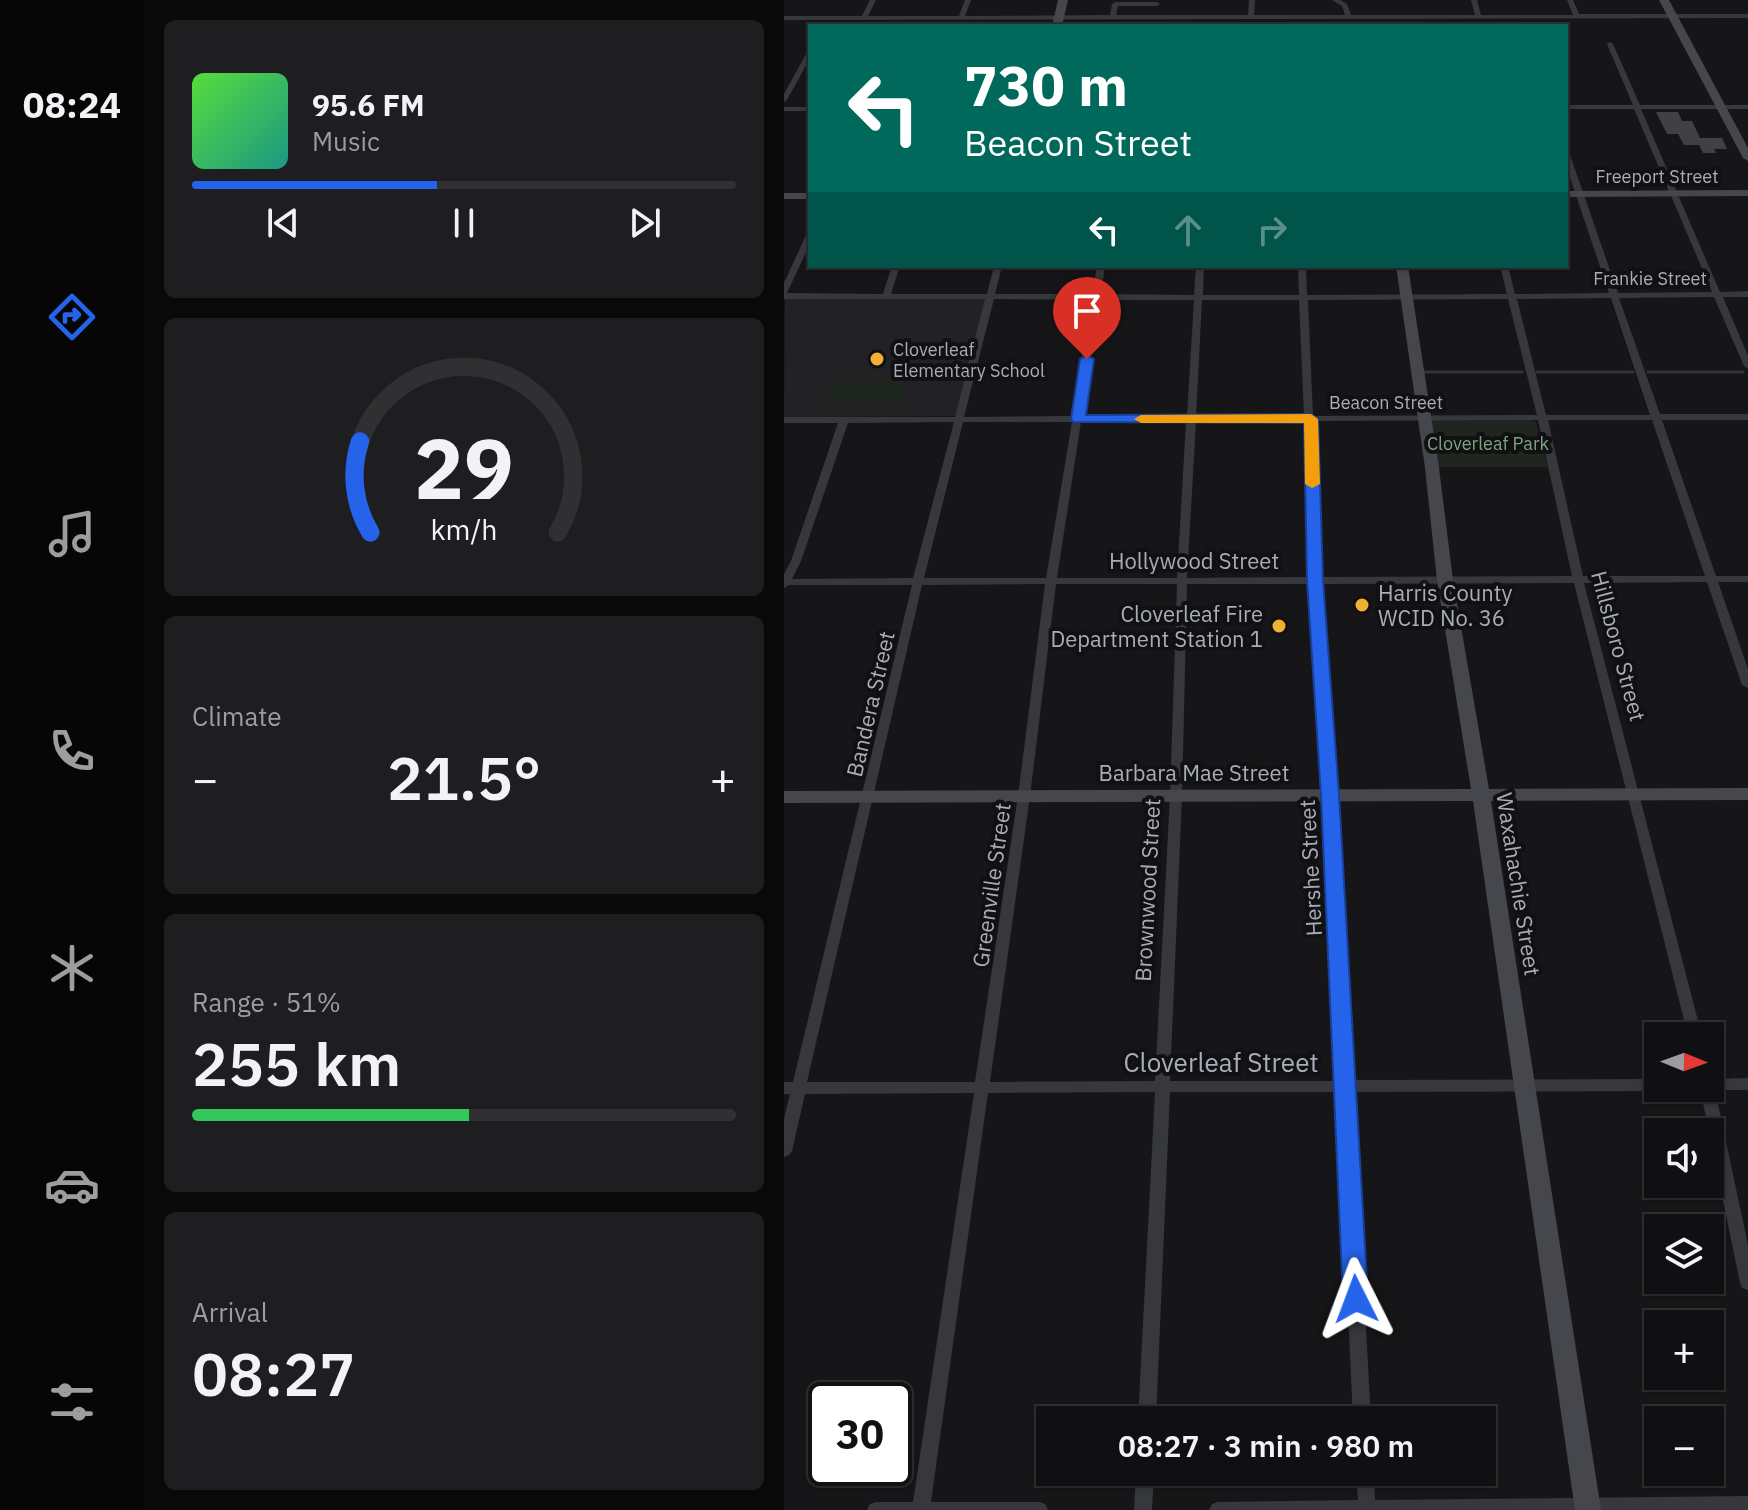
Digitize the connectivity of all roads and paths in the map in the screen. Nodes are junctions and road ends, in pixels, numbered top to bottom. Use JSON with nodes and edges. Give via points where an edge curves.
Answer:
{"nodes":[{"id":1,"x":873,"y":0,"type":"edge"},
{"id":2,"x":968,"y":0,"type":"edge"},
{"id":3,"x":1063,"y":0,"type":"edge"},
{"id":4,"x":1252,"y":0,"type":"edge"},
{"id":5,"x":1335,"y":0,"type":"edge"},
{"id":6,"x":1474,"y":0,"type":"edge"},
{"id":7,"x":1570,"y":0,"type":"edge"},
{"id":8,"x":1664,"y":0,"type":"edge"},
{"id":9,"x":1157,"y":2,"type":"edge"},
{"id":10,"x":1673,"y":16,"type":"junction"},
{"id":11,"x":1748,"y":16,"type":"edge"},
{"id":12,"x":1113,"y":17,"type":"junction"},
{"id":13,"x":1155,"y":17,"type":"junction"},
{"id":14,"x":1251,"y":17,"type":"junction"},
{"id":15,"x":1349,"y":17,"type":"junction"},
{"id":16,"x":1479,"y":17,"type":"junction"},
{"id":17,"x":1577,"y":17,"type":"junction"},
{"id":18,"x":784,"y":18,"type":"edge"},
{"id":19,"x":864,"y":18,"type":"junction"},
{"id":20,"x":961,"y":18,"type":"junction"},
{"id":21,"x":1058,"y":22,"type":"edge"},
{"id":22,"x":1610,"y":44,"type":"dead end"},
{"id":23,"x":808,"y":56,"type":"edge"},
{"id":24,"x":784,"y":100,"type":"edge"},
{"id":25,"x":1568,"y":107,"type":"edge"},
{"id":26,"x":1638,"y":107,"type":"junction"},
{"id":27,"x":1721,"y":107,"type":"junction"},
{"id":28,"x":1748,"y":107,"type":"edge"},
{"id":29,"x":784,"y":109,"type":"edge"},
{"id":30,"x":808,"y":109,"type":"edge"},
{"id":31,"x":1748,"y":158,"type":"edge"},
{"id":32,"x":1568,"y":161,"type":"edge"},
{"id":33,"x":1748,"y":193,"type":"edge"},
{"id":34,"x":1568,"y":194,"type":"edge"},
{"id":35,"x":1579,"y":194,"type":"junction"},
{"id":36,"x":1676,"y":194,"type":"junction"},
{"id":37,"x":784,"y":196,"type":"edge"},
{"id":38,"x":808,"y":196,"type":"edge"},
{"id":39,"x":808,"y":240,"type":"edge"},
{"id":40,"x":895,"y":268,"type":"edge"},
{"id":41,"x":998,"y":268,"type":"edge"},
{"id":42,"x":1101,"y":268,"type":"edge"},
{"id":43,"x":1200,"y":268,"type":"edge"},
{"id":44,"x":1302,"y":268,"type":"edge"},
{"id":45,"x":1402,"y":268,"type":"edge"},
{"id":46,"x":1505,"y":268,"type":"edge"},
{"id":47,"x":784,"y":294,"type":"edge"},
{"id":48,"x":1512,"y":294,"type":"junction"},
{"id":49,"x":1614,"y":294,"type":"junction"},
{"id":50,"x":1716,"y":294,"type":"junction"},
{"id":51,"x":1748,"y":294,"type":"edge"},
{"id":52,"x":886,"y":296,"type":"junction"},
{"id":53,"x":991,"y":296,"type":"junction"},
{"id":54,"x":1096,"y":298,"type":"junction"},
{"id":55,"x":1198,"y":298,"type":"junction"},
{"id":56,"x":1304,"y":298,"type":"junction"},
{"id":57,"x":1407,"y":298,"type":"junction"},
{"id":58,"x":1748,"y":366,"type":"edge"},
{"id":59,"x":1748,"y":417,"type":"edge"},
{"id":60,"x":1425,"y":418,"type":"junction"},
{"id":61,"x":1542,"y":418,"type":"junction"},
{"id":62,"x":1657,"y":418,"type":"junction"},
{"id":63,"x":1078,"y":419,"type":"junction"},
{"id":64,"x":1193,"y":419,"type":"junction"},
{"id":65,"x":1311,"y":419,"type":"junction"},
{"id":66,"x":784,"y":420,"type":"edge"},
{"id":67,"x":844,"y":420,"type":"junction"},
{"id":68,"x":961,"y":420,"type":"junction"},
{"id":69,"x":1578,"y":579,"type":"junction"},
{"id":70,"x":1709,"y":579,"type":"junction"},
{"id":71,"x":1748,"y":579,"type":"edge"},
{"id":72,"x":1182,"y":580,"type":"junction"},
{"id":73,"x":1315,"y":580,"type":"junction"},
{"id":74,"x":1445,"y":580,"type":"junction"},
{"id":75,"x":918,"y":581,"type":"junction"},
{"id":76,"x":1051,"y":581,"type":"junction"},
{"id":77,"x":784,"y":583,"type":"edge"},
{"id":78,"x":1748,"y":685,"type":"edge"},
{"id":79,"x":1635,"y":794,"type":"junction"},
{"id":80,"x":1748,"y":794,"type":"edge"},
{"id":81,"x":1330,"y":795,"type":"junction"},
{"id":82,"x":1481,"y":795,"type":"junction"},
{"id":83,"x":1024,"y":796,"type":"junction"},
{"id":84,"x":1176,"y":796,"type":"junction"},
{"id":85,"x":784,"y":797,"type":"edge"},
{"id":86,"x":870,"y":797,"type":"junction"},
{"id":87,"x":1692,"y":1022,"type":"edge"},
{"id":88,"x":1748,"y":1084,"type":"edge"},
{"id":89,"x":1525,"y":1085,"type":"junction"},
{"id":90,"x":1644,"y":1085,"type":"edge"},
{"id":91,"x":1724,"y":1085,"type":"edge"},
{"id":92,"x":1345,"y":1086,"type":"junction"},
{"id":93,"x":982,"y":1087,"type":"junction"},
{"id":94,"x":1162,"y":1087,"type":"junction"},
{"id":95,"x":792,"y":1088,"type":"edge"},
{"id":96,"x":1712,"y":1102,"type":"edge"},
{"id":97,"x":784,"y":1151,"type":"edge"},
{"id":98,"x":1748,"y":1283,"type":"edge"},
{"id":99,"x":1148,"y":1406,"type":"edge"},
{"id":100,"x":1361,"y":1406,"type":"edge"},
{"id":101,"x":1144,"y":1486,"type":"edge"},
{"id":102,"x":1365,"y":1486,"type":"edge"},
{"id":103,"x":1748,"y":1504,"type":"edge"},
{"id":104,"x":922,"y":1509,"type":"edge"},
{"id":105,"x":1366,"y":1509,"type":"edge"},
{"id":106,"x":876,"y":1510,"type":"edge"},
{"id":107,"x":1039,"y":1510,"type":"edge"},
{"id":108,"x":1143,"y":1510,"type":"edge"},
{"id":109,"x":1218,"y":1510,"type":"edge"},
{"id":110,"x":1588,"y":1510,"type":"edge"}],
"edges":[{"from":1,"to":19,"type":"street"},
{"from":2,"to":20,"type":"street"},
{"from":3,"to":21,"type":"street"},
{"from":4,"to":14,"type":"street"},
{"from":5,"to":15,"type":"street","via":[[1350,11]]},
{"from":6,"to":16,"type":"street"},
{"from":7,"to":17,"type":"street"},
{"from":8,"to":10,"type":"street"},
{"from":9,"to":12,"type":"street","via":[[1115,4]]},
{"from":9,"to":13,"type":"street"},
{"from":10,"to":11,"type":"street"},
{"from":10,"to":17,"type":"street"},
{"from":10,"to":27,"type":"street"},
{"from":12,"to":13,"type":"street"},
{"from":12,"to":21,"type":"street"},
{"from":13,"to":14,"type":"street"},
{"from":14,"to":15,"type":"street"},
{"from":15,"to":16,"type":"street"},
{"from":16,"to":17,"type":"street"},
{"from":18,"to":19,"type":"street"},
{"from":19,"to":20,"type":"street"},
{"from":20,"to":21,"type":"street"},
{"from":22,"to":26,"type":"street"},
{"from":23,"to":24,"type":"street"},
{"from":25,"to":26,"type":"street"},
{"from":26,"to":27,"type":"street"},
{"from":26,"to":36,"type":"street"},
{"from":27,"to":28,"type":"street"},
{"from":27,"to":31,"type":"street"},
{"from":29,"to":30,"type":"street"},
{"from":32,"to":35,"type":"street"},
{"from":33,"to":36,"type":"street","name":"Freeport Street"},
{"from":34,"to":35,"type":"street","name":"Freeport Street"},
{"from":35,"to":36,"type":"street","name":"Freeport Street"},
{"from":35,"to":49,"type":"street"},
{"from":36,"to":50,"type":"street"},
{"from":37,"to":38,"type":"street"},
{"from":39,"to":47,"type":"street"},
{"from":40,"to":52,"type":"street"},
{"from":41,"to":53,"type":"street","name":"Bandera Street"},
{"from":42,"to":54,"type":"street","name":"Greenville Street"},
{"from":43,"to":55,"type":"street","name":"Brownwood Street"},
{"from":44,"to":56,"type":"street","name":"Hershe Street"},
{"from":45,"to":57,"type":"street","name":"Waxahachie Street"},
{"from":46,"to":48,"type":"street","name":"Hillsboro Street"},
{"from":47,"to":52,"type":"street","name":"Frankie Street"},
{"from":48,"to":49,"type":"street","name":"Frankie Street"},
{"from":48,"to":57,"type":"street","name":"Frankie Street"},
{"from":48,"to":61,"type":"street","name":"Hillsboro Street"},
{"from":49,"to":50,"type":"street","name":"Frankie Street"},
{"from":49,"to":62,"type":"street"},
{"from":50,"to":51,"type":"street","name":"Frankie Street"},
{"from":50,"to":58,"type":"street"},
{"from":52,"to":53,"type":"street","name":"Frankie Street"},
{"from":53,"to":54,"type":"street","name":"Frankie Street"},
{"from":53,"to":68,"type":"street","name":"Bandera Street"},
{"from":54,"to":55,"type":"street","name":"Frankie Street"},
{"from":54,"to":63,"type":"street","name":"Greenville Street"},
{"from":55,"to":56,"type":"street","name":"Frankie Street"},
{"from":55,"to":64,"type":"street","name":"Brownwood Street"},
{"from":56,"to":57,"type":"street","name":"Frankie Street"},
{"from":56,"to":65,"type":"street","name":"Hershe Street"},
{"from":57,"to":60,"type":"street","name":"Waxahachie Street"},
{"from":59,"to":62,"type":"street","name":"Beacon Street"},
{"from":60,"to":61,"type":"street","name":"Beacon Street"},
{"from":60,"to":65,"type":"street","name":"Beacon Street"},
{"from":60,"to":74,"type":"street","name":"Waxahachie Street"},
{"from":61,"to":62,"type":"street","name":"Beacon Street"},
{"from":61,"to":69,"type":"street","name":"Hillsboro Street"},
{"from":62,"to":70,"type":"street"},
{"from":63,"to":64,"type":"street","name":"Beacon Street"},
{"from":63,"to":68,"type":"street","name":"Beacon Street"},
{"from":63,"to":76,"type":"street","name":"Greenville Street"},
{"from":64,"to":65,"type":"street","name":"Beacon Street"},
{"from":64,"to":72,"type":"street","name":"Brownwood Street"},
{"from":65,"to":73,"type":"street","name":"Hershe Street"},
{"from":66,"to":67,"type":"street","name":"Beacon Street"},
{"from":67,"to":68,"type":"street","name":"Beacon Street"},
{"from":67,"to":77,"type":"street"},
{"from":68,"to":75,"type":"street","name":"Bandera Street"},
{"from":69,"to":70,"type":"street","name":"Hollywood Street"},
{"from":69,"to":74,"type":"street","name":"Hollywood Street"},
{"from":69,"to":79,"type":"street","name":"Hillsboro Street"},
{"from":70,"to":71,"type":"street","name":"Hollywood Street"},
{"from":70,"to":78,"type":"street"},
{"from":72,"to":73,"type":"street","name":"Hollywood Street"},
{"from":72,"to":76,"type":"street","name":"Hollywood Street"},
{"from":72,"to":84,"type":"street","name":"Brownwood Street"},
{"from":73,"to":74,"type":"street","name":"Hollywood Street"},
{"from":73,"to":81,"type":"street","name":"Hershe Street"},
{"from":74,"to":82,"type":"street","name":"Waxahachie Street"},
{"from":75,"to":76,"type":"street","name":"Hollywood Street"},
{"from":75,"to":77,"type":"street","name":"Hollywood Street"},
{"from":75,"to":86,"type":"street","name":"Bandera Street"},
{"from":76,"to":83,"type":"street","name":"Greenville Street"},
{"from":79,"to":80,"type":"street","name":"Barbara Mae Street"},
{"from":79,"to":82,"type":"street","name":"Barbara Mae Street"},
{"from":79,"to":87,"type":"street","name":"Hillsboro Street"},
{"from":81,"to":82,"type":"street","name":"Barbara Mae Street"},
{"from":81,"to":84,"type":"street","name":"Barbara Mae Street"},
{"from":81,"to":92,"type":"street","name":"Hershe Street"},
{"from":82,"to":89,"type":"street","name":"Waxahachie Street"},
{"from":83,"to":84,"type":"street","name":"Barbara Mae Street"},
{"from":83,"to":86,"type":"street","name":"Barbara Mae Street"},
{"from":83,"to":93,"type":"street","name":"Greenville Street"},
{"from":84,"to":94,"type":"street","name":"Brownwood Street"},
{"from":85,"to":86,"type":"street","name":"Barbara Mae Street"},
{"from":86,"to":95,"type":"street","name":"Bandera Street"},
{"from":88,"to":91,"type":"street"},
{"from":89,"to":90,"type":"street","name":"Cloverleaf Street"},
{"from":89,"to":92,"type":"street","name":"Cloverleaf Street"},
{"from":89,"to":110,"type":"street","name":"Waxahachie Street"},
{"from":92,"to":94,"type":"street","name":"Cloverleaf Street"},
{"from":92,"to":100,"type":"street","name":"Hershe Street"},
{"from":93,"to":94,"type":"street","name":"Cloverleaf Street"},
{"from":93,"to":95,"type":"street","name":"Cloverleaf Street"},
{"from":93,"to":104,"type":"street","name":"Greenville Street"},
{"from":94,"to":99,"type":"street","name":"Brownwood Street"},
{"from":95,"to":97,"type":"street","name":"Bandera Street"},
{"from":96,"to":98,"type":"street"},
{"from":101,"to":108,"type":"street"},
{"from":102,"to":105,"type":"street"},
{"from":103,"to":110,"type":"street"},
{"from":104,"to":106,"type":"street"},
{"from":104,"to":107,"type":"street"},
{"from":105,"to":109,"type":"street"},
{"from":105,"to":110,"type":"street"}]}
